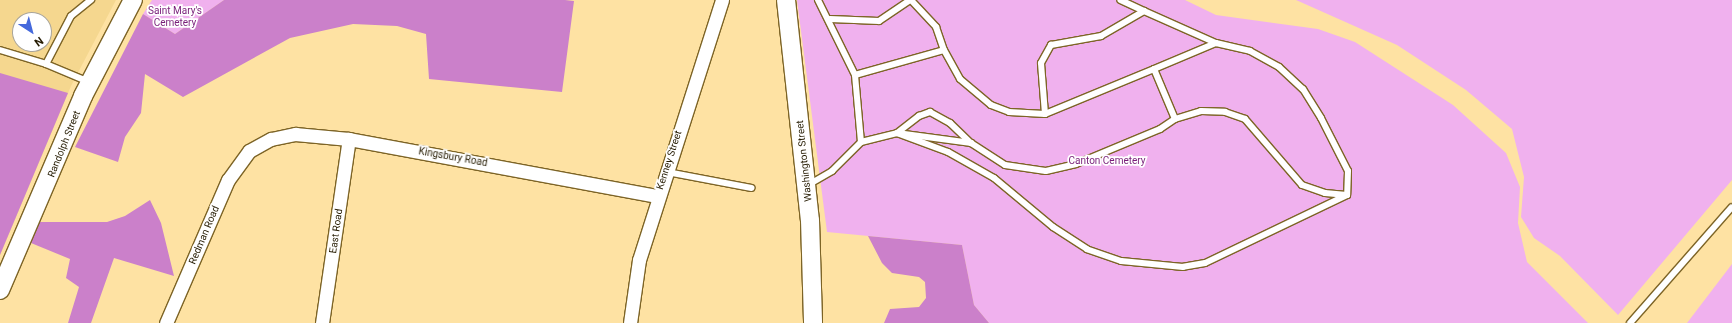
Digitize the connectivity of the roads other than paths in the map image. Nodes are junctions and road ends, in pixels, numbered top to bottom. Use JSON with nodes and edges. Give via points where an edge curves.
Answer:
{"nodes":[{"id":1,"x":91,"y":0,"type":"edge"},
{"id":2,"x":133,"y":0,"type":"edge"},
{"id":3,"x":722,"y":0,"type":"edge"},
{"id":4,"x":786,"y":0,"type":"edge"},
{"id":5,"x":818,"y":0,"type":"edge"},
{"id":6,"x":910,"y":0,"type":"edge"},
{"id":7,"x":1120,"y":0,"type":"edge"},
{"id":8,"x":1144,"y":12,"type":"junction"},
{"id":9,"x":830,"y":19,"type":"junction"},
{"id":10,"x":1216,"y":43,"type":"junction"},
{"id":11,"x":0,"y":50,"type":"edge"},
{"id":12,"x":944,"y":50,"type":"junction"},
{"id":13,"x":46,"y":64,"type":"junction"},
{"id":14,"x":1154,"y":69,"type":"junction"},
{"id":15,"x":855,"y":75,"type":"junction"},
{"id":16,"x":89,"y":82,"type":"junction"},
{"id":17,"x":1045,"y":114,"type":"junction"},
{"id":18,"x":1175,"y":119,"type":"junction"},
{"id":19,"x":897,"y":133,"type":"junction"},
{"id":20,"x":349,"y":139,"type":"junction"},
{"id":21,"x":861,"y":142,"type":"junction"},
{"id":22,"x":971,"y":143,"type":"junction"},
{"id":23,"x":249,"y":151,"type":"joint"},
{"id":24,"x":666,"y":172,"type":"junction"},
{"id":25,"x":806,"y":185,"type":"junction"},
{"id":26,"x":752,"y":188,"type":"dead end"},
{"id":27,"x":1347,"y":194,"type":"junction"},
{"id":28,"x":658,"y":196,"type":"junction"},
{"id":29,"x":1732,"y":207,"type":"edge"},
{"id":30,"x":0,"y":290,"type":"edge"},
{"id":31,"x":166,"y":323,"type":"edge"},
{"id":32,"x":322,"y":323,"type":"edge"},
{"id":33,"x":630,"y":323,"type":"edge"},
{"id":34,"x":813,"y":323,"type":"edge"},
{"id":35,"x":1630,"y":323,"type":"edge"}],
"edges":[{"from":1,"to":13,"type":"lane","via":[[71,16]]},
{"from":2,"to":16,"type":"main road","name":"Randolph Street"},
{"from":3,"to":24,"type":"street","name":"Kenney Street"},
{"from":4,"to":25,"type":"main road","name":"Washington Street"},
{"from":5,"to":9,"type":"lane"},
{"from":6,"to":9,"type":"lane","via":[[879,21]]},
{"from":6,"to":12,"type":"lane","via":[[936,27]]},
{"from":7,"to":8,"type":"lane"},
{"from":8,"to":10,"type":"lane"},
{"from":8,"to":17,"type":"lane","via":[[1101,36],[1051,44],[1041,63]]},
{"from":9,"to":15,"type":"lane"},
{"from":10,"to":14,"type":"lane"},
{"from":10,"to":27,"type":"lane","via":[[1250,51],[1279,67],[1303,89],[1348,171]]},
{"from":11,"to":13,"type":"lane"},
{"from":12,"to":15,"type":"lane"},
{"from":12,"to":17,"type":"lane","via":[[960,79],[991,105],[1009,112]]},
{"from":13,"to":16,"type":"lane"},
{"from":14,"to":17,"type":"lane"},
{"from":14,"to":18,"type":"lane"},
{"from":15,"to":21,"type":"lane"},
{"from":16,"to":30,"type":"main road","name":"Randolph Street"},
{"from":18,"to":22,"type":"lane","via":[[1160,129],[1111,150],[1046,171],[1005,165]]},
{"from":18,"to":27,"type":"lane","via":[[1201,111],[1225,112],[1245,119],[1302,185],[1325,193]]},
{"from":19,"to":21,"type":"lane"},
{"from":19,"to":22,"type":"lane"},
{"from":19,"to":22,"type":"lane","via":[[919,116],[930,112],[950,123]]},
{"from":19,"to":27,"type":"lane","via":[[948,152],[994,178],[1053,227],[1087,248],[1121,261],[1184,267],[1205,263]]},
{"from":20,"to":23,"type":"street","name":"Kingsbury Road","via":[[295,134],[271,139]]},
{"from":20,"to":28,"type":"street","name":"Kingsbury Road"},
{"from":20,"to":32,"type":"street","name":"East Road"},
{"from":21,"to":25,"type":"lane","via":[[832,171]]},
{"from":23,"to":31,"type":"street","name":"Redman Road","via":[[221,193]]},
{"from":24,"to":26,"type":"lane"},
{"from":24,"to":28,"type":"street","name":"Kenney Street"},
{"from":25,"to":34,"type":"main road","name":"Washington Street"},
{"from":28,"to":33,"type":"street","name":"Kenney Street","via":[[633,287]]},
{"from":29,"to":35,"type":"lane"}]}
